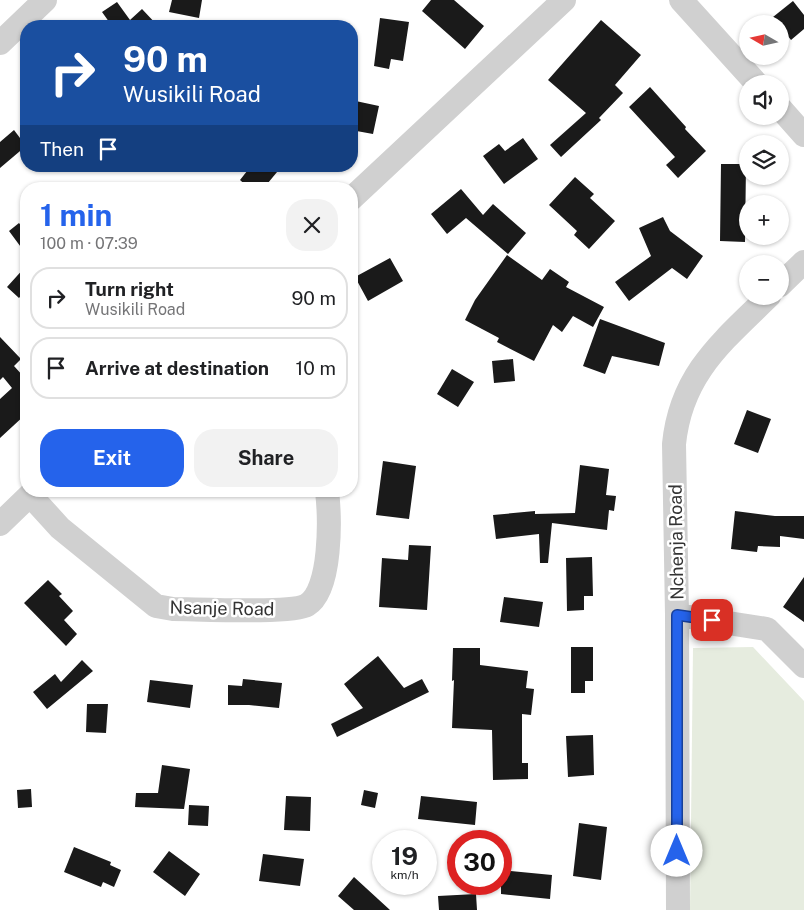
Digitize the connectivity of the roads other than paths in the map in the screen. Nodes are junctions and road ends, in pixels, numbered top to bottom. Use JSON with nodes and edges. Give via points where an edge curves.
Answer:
{"nodes":[{"id":1,"x":45,"y":0,"type":"edge"},
{"id":2,"x":564,"y":0,"type":"edge"},
{"id":3,"x":681,"y":0,"type":"edge"},
{"id":4,"x":24,"y":20,"type":"edge"},
{"id":5,"x":20,"y":23,"type":"edge"},
{"id":6,"x":0,"y":42,"type":"edge"},
{"id":7,"x":749,"y":75,"type":"edge"},
{"id":8,"x":789,"y":118,"type":"edge"},
{"id":9,"x":804,"y":135,"type":"edge"},
{"id":10,"x":358,"y":193,"type":"edge"},
{"id":11,"x":804,"y":262,"type":"edge"},
{"id":12,"x":789,"y":276,"type":"edge"},
{"id":13,"x":760,"y":305,"type":"edge"},
{"id":14,"x":28,"y":497,"type":"edge"},
{"id":15,"x":35,"y":497,"type":"edge"},
{"id":16,"x":328,"y":497,"type":"edge"},
{"id":17,"x":0,"y":524,"type":"edge"},
{"id":18,"x":677,"y":615,"type":"junction"},
{"id":19,"x":804,"y":666,"type":"edge"},
{"id":20,"x":678,"y":910,"type":"edge"}],
"edges":[{"from":1,"to":4,"type":"street"},
{"from":2,"to":10,"type":"street"},
{"from":3,"to":7,"type":"street"},
{"from":5,"to":6,"type":"street"},
{"from":8,"to":9,"type":"street"},
{"from":11,"to":12,"type":"street"},
{"from":13,"to":18,"type":"street","name":"Nchenja Road","via":[[709,356],[691,383],[675,429]]},
{"from":14,"to":17,"type":"street"},
{"from":15,"to":16,"type":"street","name":"Nsanje Road","via":[[60,528],[156,606],[173,609],[287,609],[307,605],[322,581],[328,551]]},
{"from":18,"to":19,"type":"street","via":[[767,629]]},
{"from":18,"to":20,"type":"street","name":"Nchenja Road"}]}
